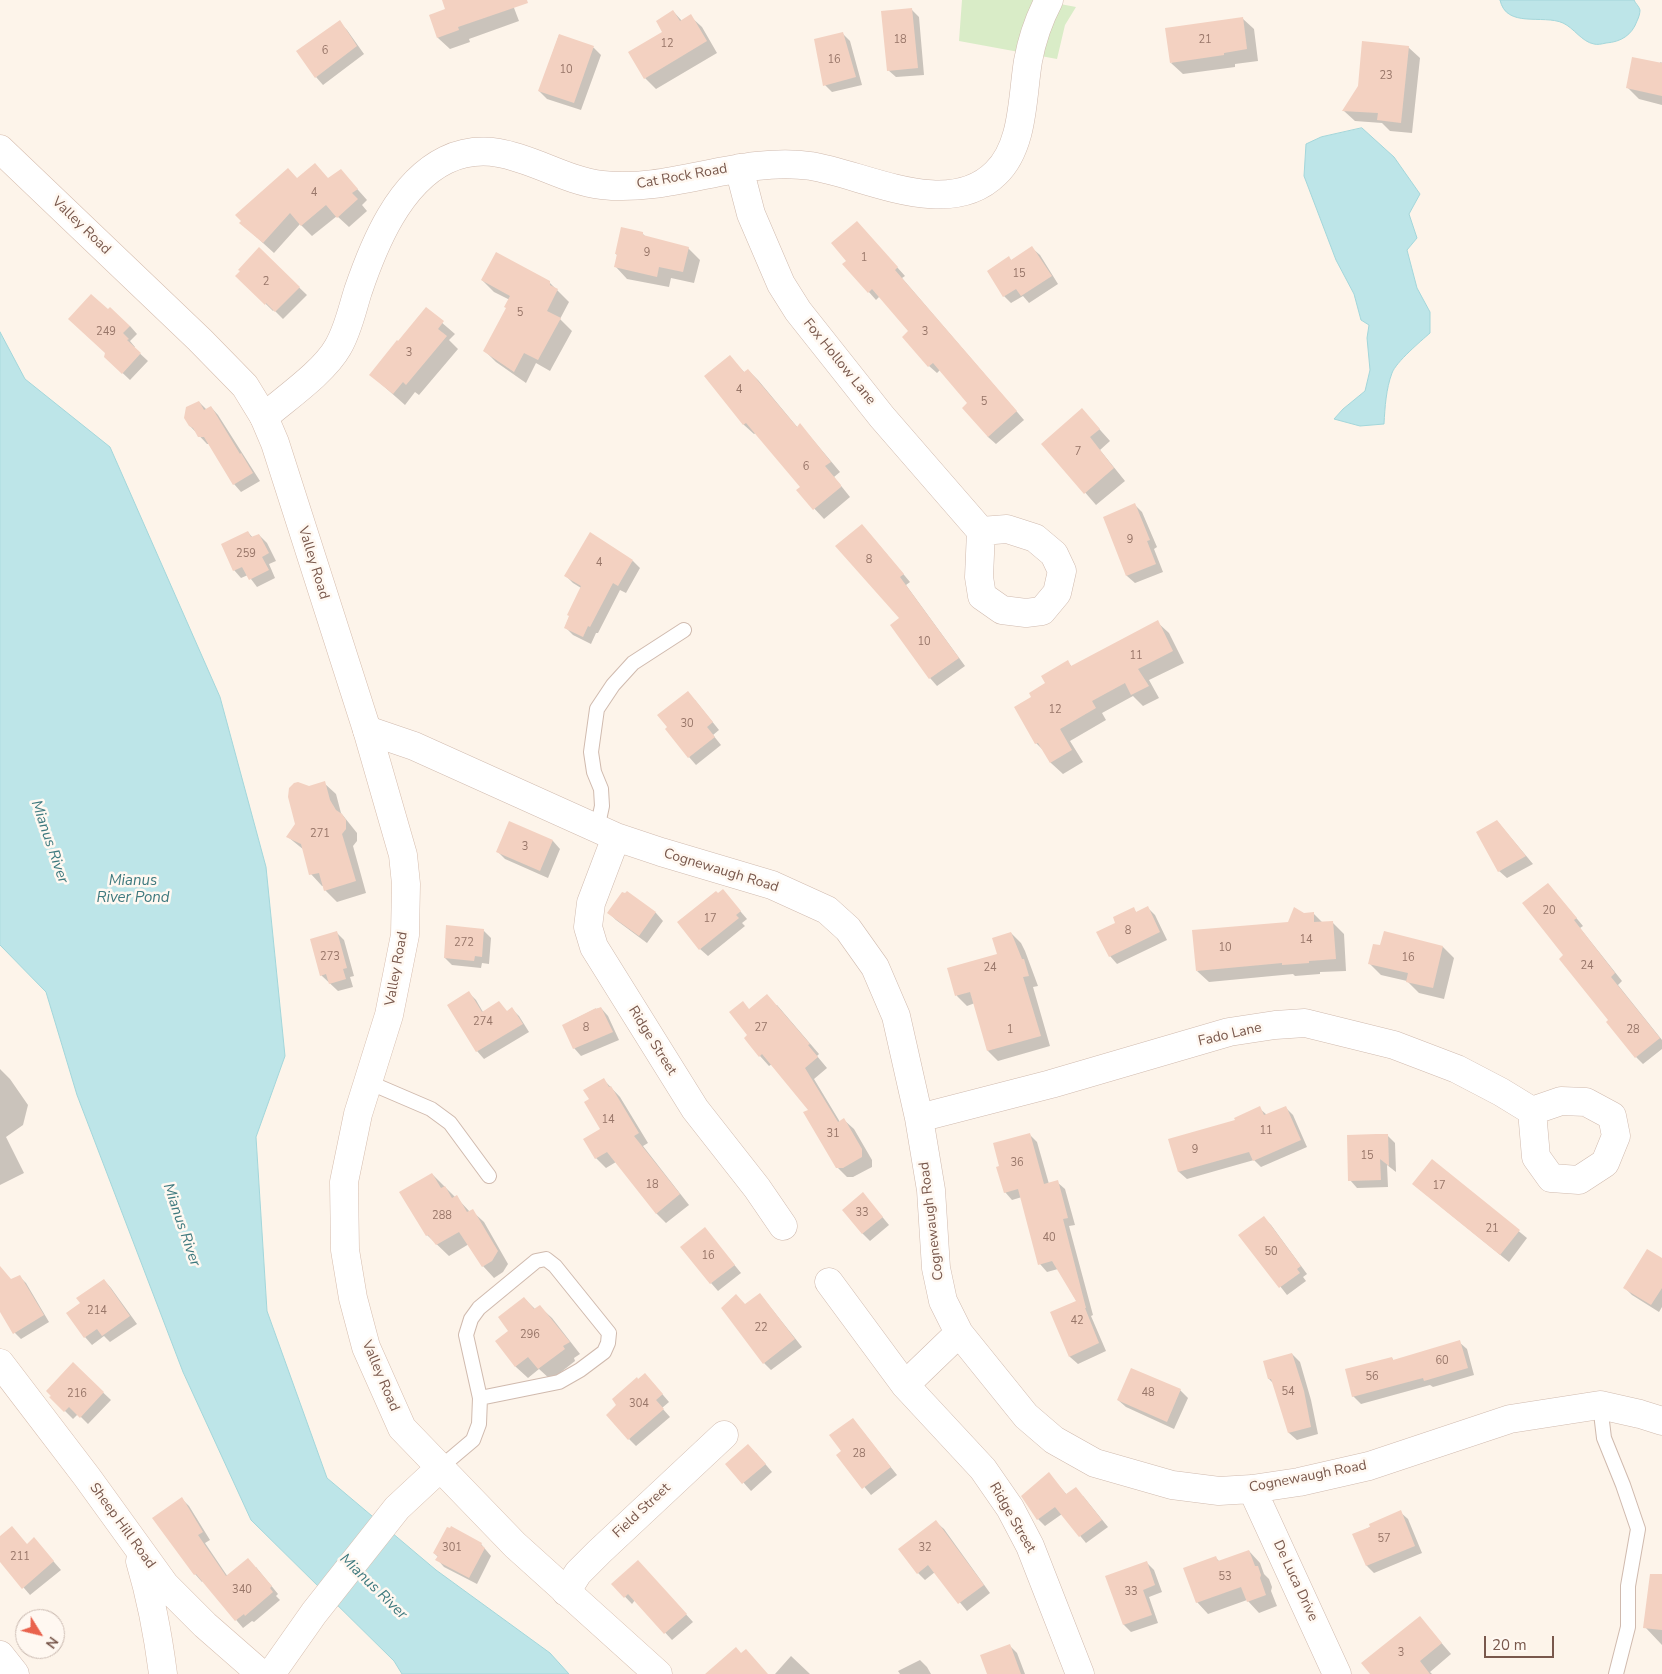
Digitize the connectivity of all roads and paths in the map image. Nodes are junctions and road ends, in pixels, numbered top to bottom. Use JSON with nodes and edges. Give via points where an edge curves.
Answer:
{"nodes":[{"id":1,"x":1050,"y":0,"type":"edge"},
{"id":2,"x":0,"y":149,"type":"edge"},
{"id":3,"x":739,"y":168,"type":"junction"},
{"id":4,"x":264,"y":417,"type":"junction"},
{"id":5,"x":981,"y":531,"type":"dead end"},
{"id":6,"x":684,"y":630,"type":"dead end"},
{"id":7,"x":368,"y":730,"type":"junction"},
{"id":8,"x":606,"y":833,"type":"junction"},
{"id":9,"x":368,"y":1082,"type":"junction"},
{"id":10,"x":1532,"y":1112,"type":"dead end"},
{"id":11,"x":919,"y":1118,"type":"junction"},
{"id":12,"x":489,"y":1176,"type":"dead end"},
{"id":13,"x":784,"y":1226,"type":"dead end"},
{"id":14,"x":829,"y":1282,"type":"dead end"},
{"id":15,"x":959,"y":1333,"type":"junction"},
{"id":16,"x":0,"y":1363,"type":"edge"},
{"id":17,"x":905,"y":1385,"type":"junction"},
{"id":18,"x":480,"y":1398,"type":"junction"},
{"id":19,"x":1600,"y":1405,"type":"junction"},
{"id":20,"x":1662,"y":1421,"type":"edge"},
{"id":21,"x":724,"y":1435,"type":"dead end"},
{"id":22,"x":441,"y":1467,"type":"junction"},
{"id":23,"x":1252,"y":1489,"type":"junction"},
{"id":24,"x":135,"y":1544,"type":"junction"},
{"id":25,"x":566,"y":1592,"type":"junction"},
{"id":26,"x":0,"y":1655,"type":"edge"},
{"id":27,"x":15,"y":1674,"type":"edge"},
{"id":28,"x":163,"y":1674,"type":"edge"},
{"id":29,"x":261,"y":1674,"type":"edge"},
{"id":30,"x":271,"y":1674,"type":"edge"},
{"id":31,"x":658,"y":1674,"type":"edge"},
{"id":32,"x":1080,"y":1674,"type":"edge"},
{"id":33,"x":1337,"y":1674,"type":"edge"},
{"id":34,"x":1616,"y":1674,"type":"edge"}],
"edges":[{"from":1,"to":3,"type":"street","name":"Cat Rock Road","via":[[1032,44],[1012,149],[996,174],[985,182],[971,189],[939,195],[898,189],[811,166],[774,164]]},
{"from":2,"to":4,"type":"street","name":"Valley Road","via":[[200,340],[245,386]]},
{"from":3,"to":4,"type":"street","name":"Cat Rock Road","via":[[620,186],[583,181],[499,153],[460,155],[445,161],[423,175],[386,224],[338,349]]},
{"from":3,"to":5,"type":"street","name":"Fox Hollow Lane","via":[[751,214],[781,284],[798,311],[882,417]]},
{"from":4,"to":7,"type":"street","name":"Valley Road","via":[[283,466]]},
{"from":6,"to":8,"type":"lane","via":[[633,663],[597,709],[591,752],[601,789]]},
{"from":7,"to":8,"type":"street","name":"Cognewaugh Road","via":[[414,746]]},
{"from":7,"to":9,"type":"street","name":"Valley Road","via":[[402,856],[406,884],[405,935],[389,1015]]},
{"from":8,"to":11,"type":"street","name":"Cognewaugh Road","via":[[772,885],[827,910],[848,929],[875,967],[896,1016]]},
{"from":8,"to":13,"type":"street","name":"Ridge Street","via":[[588,927],[594,948],[695,1109]]},
{"from":9,"to":12,"type":"lane","via":[[431,1109],[450,1123]]},
{"from":9,"to":22,"type":"street","name":"Valley Road","via":[[344,1182],[345,1250],[353,1298],[366,1347],[402,1428]]},
{"from":10,"to":11,"type":"street","name":"Fado Lane","via":[[1457,1069],[1394,1045],[1305,1023],[1229,1032],[1051,1084]]},
{"from":11,"to":15,"type":"street","name":"Cognewaugh Road","via":[[931,1190],[936,1268],[943,1300]]},
{"from":14,"to":17,"type":"street","name":"Ridge Street"},
{"from":15,"to":17,"type":"street"},
{"from":15,"to":23,"type":"street","name":"Cognewaugh Road","via":[[1026,1416],[1054,1440],[1095,1463],[1172,1485],[1219,1491]]},
{"from":16,"to":24,"type":"street","name":"Sheep Hill Road"},
{"from":17,"to":32,"type":"street","name":"Ridge Street","via":[[983,1470],[1010,1508],[1034,1554]]},
{"from":18,"to":18,"type":"lane","via":[[466,1336],[471,1319],[479,1308],[536,1261],[546,1259],[609,1333],[604,1352],[559,1382]]},
{"from":18,"to":22,"type":"lane","via":[[479,1424],[473,1440]]},
{"from":19,"to":20,"type":"street","name":"Cognewaugh Road"},
{"from":19,"to":23,"type":"street","name":"Cognewaugh Road","via":[[1510,1419],[1369,1466]]},
{"from":19,"to":34,"type":"lane","via":[[1604,1438],[1638,1529],[1628,1586],[1628,1627]]},
{"from":21,"to":25,"type":"street","name":"Field Street","via":[[599,1552]]},
{"from":22,"to":25,"type":"street","name":"Valley Road","via":[[515,1545]]},
{"from":22,"to":30,"type":"street","via":[[397,1508],[314,1613]]},
{"from":23,"to":33,"type":"street","name":"De Luca Drive"},
{"from":24,"to":28,"type":"street","via":[[159,1637]]},
{"from":24,"to":29,"type":"street","name":"Sheep Hill Road","via":[[165,1585]]},
{"from":25,"to":31,"type":"street","name":"Valley Road"},
{"from":26,"to":27,"type":"street"}]}
